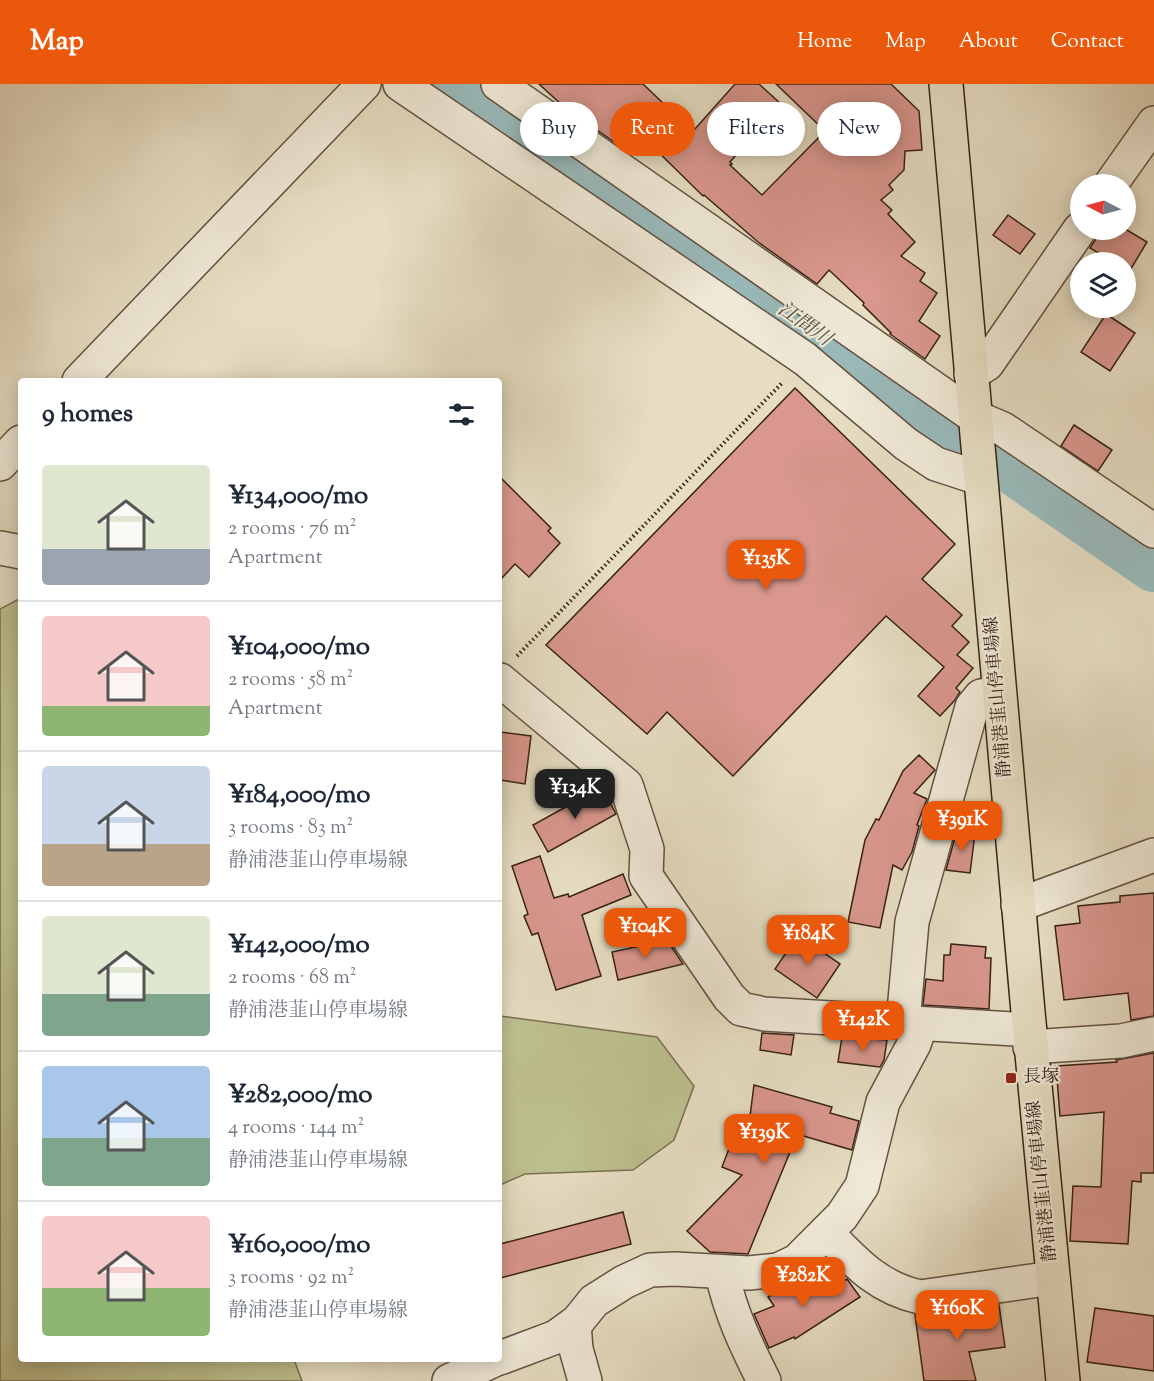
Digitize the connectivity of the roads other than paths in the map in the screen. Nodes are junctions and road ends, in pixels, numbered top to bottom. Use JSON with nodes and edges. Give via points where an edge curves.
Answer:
{"nodes":[{"id":1,"x":364,"y":84,"type":"edge"},
{"id":2,"x":400,"y":84,"type":"edge"},
{"id":3,"x":498,"y":84,"type":"edge"},
{"id":4,"x":946,"y":84,"type":"edge"},
{"id":5,"x":1154,"y":123,"type":"edge"},
{"id":6,"x":1118,"y":174,"type":"edge"},
{"id":7,"x":1072,"y":240,"type":"edge"},
{"id":8,"x":971,"y":374,"type":"junction"},
{"id":9,"x":82,"y":378,"type":"edge"},
{"id":10,"x":975,"y":417,"type":"junction"},
{"id":11,"x":18,"y":445,"type":"edge"},
{"id":12,"x":0,"y":464,"type":"edge"},
{"id":13,"x":978,"y":469,"type":"junction"},
{"id":14,"x":1154,"y":531,"type":"edge"},
{"id":15,"x":0,"y":548,"type":"edge"},
{"id":16,"x":18,"y":551,"type":"edge"},
{"id":17,"x":508,"y":669,"type":"edge"},
{"id":18,"x":999,"y":692,"type":"junction"},
{"id":19,"x":1154,"y":855,"type":"edge"},
{"id":20,"x":1018,"y":905,"type":"junction"},
{"id":21,"x":912,"y":1024,"type":"junction"},
{"id":22,"x":1154,"y":1034,"type":"edge"},
{"id":23,"x":1029,"y":1038,"type":"junction"},
{"id":24,"x":826,"y":1232,"type":"junction"},
{"id":25,"x":722,"y":1273,"type":"junction"},
{"id":26,"x":1053,"y":1278,"type":"junction"},
{"id":27,"x":574,"y":1324,"type":"junction"},
{"id":28,"x":502,"y":1357,"type":"edge"},
{"id":29,"x":489,"y":1362,"type":"edge"},
{"id":30,"x":449,"y":1381,"type":"edge"},
{"id":31,"x":585,"y":1381,"type":"edge"},
{"id":32,"x":764,"y":1381,"type":"edge"},
{"id":33,"x":1063,"y":1381,"type":"edge"}],
"edges":[{"from":1,"to":9,"type":"street"},
{"from":2,"to":13,"type":"street","via":[[805,359],[906,444],[936,464]]},
{"from":3,"to":10,"type":"street"},
{"from":4,"to":8,"type":"main road","name":"静浦港韮山停車場線"},
{"from":5,"to":6,"type":"street"},
{"from":7,"to":8,"type":"street","via":[[987,364]]},
{"from":8,"to":10,"type":"main road","name":"静浦港韮山停車場線"},
{"from":10,"to":13,"type":"main road","name":"静浦港韮山停車場線"},
{"from":10,"to":14,"type":"street","via":[[1004,429]]},
{"from":11,"to":12,"type":"street"},
{"from":13,"to":18,"type":"main road","name":"静浦港韮山停車場線"},
{"from":15,"to":16,"type":"street"},
{"from":17,"to":21,"type":"street","via":[[626,785],[647,849],[646,876],[741,1009]]},
{"from":18,"to":20,"type":"main road","name":"静浦港韮山停車場線"},
{"from":18,"to":21,"type":"street","via":[[981,696],[972,707],[912,922]]},
{"from":19,"to":20,"type":"street"},
{"from":20,"to":23,"type":"main road","name":"静浦港韮山停車場線"},
{"from":21,"to":23,"type":"street"},
{"from":21,"to":24,"type":"street","via":[[914,1044],[883,1102],[862,1186]]},
{"from":22,"to":23,"type":"street","via":[[1121,1041]]},
{"from":23,"to":26,"type":"main road","name":"静浦港韮山停車場線"},
{"from":24,"to":25,"type":"street","via":[[797,1261],[778,1270]]},
{"from":24,"to":26,"type":"street","via":[[861,1269],[901,1293],[920,1298]]},
{"from":25,"to":27,"type":"street","via":[[650,1270],[594,1301]]},
{"from":25,"to":32,"type":"street","via":[[742,1337]]},
{"from":26,"to":33,"type":"main road","name":"静浦港韮山停車場線"},
{"from":27,"to":28,"type":"street","via":[[556,1337]]},
{"from":27,"to":31,"type":"street"},
{"from":29,"to":30,"type":"street"}]}
